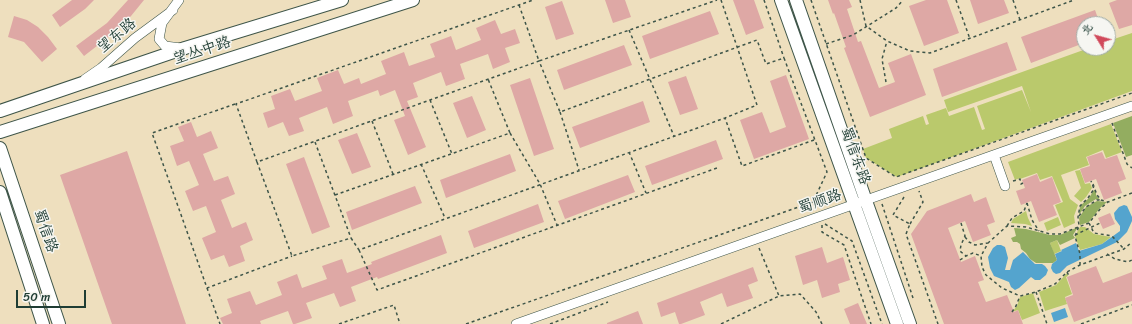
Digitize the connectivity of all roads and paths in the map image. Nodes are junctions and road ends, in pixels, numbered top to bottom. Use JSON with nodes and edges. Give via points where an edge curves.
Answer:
{"nodes":[{"id":1,"x":179,"y":0,"type":"edge"},
{"id":2,"x":342,"y":0,"type":"edge"},
{"id":3,"x":413,"y":0,"type":"edge"},
{"id":4,"x":533,"y":0,"type":"edge"},
{"id":5,"x":716,"y":0,"type":"edge"},
{"id":6,"x":721,"y":0,"type":"edge"},
{"id":7,"x":764,"y":0,"type":"edge"},
{"id":8,"x":781,"y":0,"type":"edge"},
{"id":9,"x":796,"y":0,"type":"edge"},
{"id":10,"x":811,"y":0,"type":"edge"},
{"id":11,"x":860,"y":0,"type":"edge"},
{"id":12,"x":903,"y":0,"type":"edge"},
{"id":13,"x":956,"y":0,"type":"edge"},
{"id":14,"x":1013,"y":0,"type":"edge"},
{"id":15,"x":1074,"y":0,"type":"edge"},
{"id":16,"x":519,"y":5,"type":"junction"},
{"id":17,"x":173,"y":10,"type":"junction"},
{"id":18,"x":1020,"y":20,"type":"junction"},
{"id":19,"x":866,"y":26,"type":"junction"},
{"id":20,"x":629,"y":30,"type":"junction"},
{"id":21,"x":970,"y":38,"type":"junction"},
{"id":22,"x":887,"y":41,"type":"junction"},
{"id":23,"x":826,"y":44,"type":"junction"},
{"id":24,"x":737,"y":47,"type":"junction"},
{"id":25,"x":185,"y":48,"type":"junction"},
{"id":26,"x":784,"y":58,"type":"junction"},
{"id":27,"x":539,"y":61,"type":"junction"},
{"id":28,"x":488,"y":79,"type":"junction"},
{"id":29,"x":650,"y":79,"type":"junction"},
{"id":30,"x":886,"y":82,"type":"dead end"},
{"id":31,"x":79,"y":83,"type":"junction"},
{"id":32,"x":1132,"y":94,"type":"edge"},
{"id":33,"x":430,"y":100,"type":"junction"},
{"id":34,"x":236,"y":104,"type":"junction"},
{"id":35,"x":1132,"y":106,"type":"edge"},
{"id":36,"x":0,"y":111,"type":"edge"},
{"id":37,"x":560,"y":112,"type":"junction"},
{"id":38,"x":725,"y":118,"type":"junction"},
{"id":39,"x":372,"y":121,"type":"junction"},
{"id":40,"x":1112,"y":122,"type":"dead end"},
{"id":41,"x":0,"y":132,"type":"edge"},
{"id":42,"x":510,"y":133,"type":"junction"},
{"id":43,"x":674,"y":136,"type":"junction"},
{"id":44,"x":814,"y":140,"type":"junction"},
{"id":45,"x":314,"y":141,"type":"junction"},
{"id":46,"x":0,"y":148,"type":"edge"},
{"id":47,"x":629,"y":152,"type":"junction"},
{"id":48,"x":452,"y":154,"type":"junction"},
{"id":49,"x":994,"y":155,"type":"junction"},
{"id":50,"x":258,"y":162,"type":"junction"},
{"id":51,"x":421,"y":164,"type":"junction"},
{"id":52,"x":717,"y":168,"type":"dead end"},
{"id":53,"x":1132,"y":168,"type":"edge"},
{"id":54,"x":579,"y":170,"type":"junction"},
{"id":55,"x":393,"y":174,"type":"junction"},
{"id":56,"x":1014,"y":181,"type":"dead end"},
{"id":57,"x":1023,"y":183,"type":"dead end"},
{"id":58,"x":540,"y":184,"type":"junction"},
{"id":59,"x":1005,"y":186,"type":"dead end"},
{"id":60,"x":919,"y":191,"type":"dead end"},
{"id":61,"x":0,"y":192,"type":"edge"},
{"id":62,"x":646,"y":193,"type":"junction"},
{"id":63,"x":1132,"y":193,"type":"edge"},
{"id":64,"x":335,"y":195,"type":"junction"},
{"id":65,"x":896,"y":199,"type":"dead end"},
{"id":66,"x":1101,"y":200,"type":"junction"},
{"id":67,"x":813,"y":202,"type":"junction"},
{"id":68,"x":1108,"y":202,"type":"junction"},
{"id":69,"x":860,"y":203,"type":"junction"},
{"id":70,"x":882,"y":204,"type":"dead end"},
{"id":71,"x":820,"y":217,"type":"junction"},
{"id":72,"x":1078,"y":217,"type":"junction"},
{"id":73,"x":445,"y":218,"type":"junction"},
{"id":74,"x":961,"y":223,"type":"dead end"},
{"id":75,"x":1089,"y":223,"type":"junction"},
{"id":76,"x":1100,"y":223,"type":"dead end"},
{"id":77,"x":910,"y":224,"type":"junction"},
{"id":78,"x":557,"y":225,"type":"junction"},
{"id":79,"x":1007,"y":226,"type":"junction"},
{"id":80,"x":1079,"y":226,"type":"junction"},
{"id":81,"x":1091,"y":228,"type":"junction"},
{"id":82,"x":1039,"y":231,"type":"junction"},
{"id":83,"x":965,"y":236,"type":"junction"},
{"id":84,"x":1075,"y":236,"type":"junction"},
{"id":85,"x":351,"y":238,"type":"junction"},
{"id":86,"x":1132,"y":242,"type":"edge"},
{"id":87,"x":988,"y":243,"type":"junction"},
{"id":88,"x":759,"y":246,"type":"dead end"},
{"id":89,"x":1124,"y":248,"type":"junction"},
{"id":90,"x":359,"y":250,"type":"junction"},
{"id":91,"x":1107,"y":254,"type":"junction"},
{"id":92,"x":292,"y":256,"type":"junction"},
{"id":93,"x":966,"y":256,"type":"junction"},
{"id":94,"x":981,"y":256,"type":"junction"},
{"id":95,"x":960,"y":260,"type":"dead end"},
{"id":96,"x":1132,"y":260,"type":"edge"},
{"id":97,"x":1080,"y":265,"type":"junction"},
{"id":98,"x":1067,"y":272,"type":"junction"},
{"id":99,"x":1069,"y":276,"type":"dead end"},
{"id":100,"x":207,"y":288,"type":"junction"},
{"id":101,"x":1036,"y":292,"type":"junction"},
{"id":102,"x":778,"y":296,"type":"junction"},
{"id":103,"x":1020,"y":296,"type":"junction"},
{"id":104,"x":609,"y":302,"type":"dead end"},
{"id":105,"x":914,"y":302,"type":"dead end"},
{"id":106,"x":1132,"y":305,"type":"edge"},
{"id":107,"x":1012,"y":312,"type":"dead end"},
{"id":108,"x":43,"y":324,"type":"edge"},
{"id":109,"x":60,"y":324,"type":"edge"},
{"id":110,"x":220,"y":324,"type":"edge"},
{"id":111,"x":339,"y":324,"type":"edge"},
{"id":112,"x":400,"y":324,"type":"edge"},
{"id":113,"x":466,"y":324,"type":"edge"},
{"id":114,"x":516,"y":324,"type":"edge"},
{"id":115,"x":550,"y":324,"type":"edge"},
{"id":116,"x":721,"y":324,"type":"edge"},
{"id":117,"x":822,"y":324,"type":"edge"},
{"id":118,"x":871,"y":324,"type":"edge"},
{"id":119,"x":882,"y":324,"type":"edge"},
{"id":120,"x":897,"y":324,"type":"edge"},
{"id":121,"x":910,"y":324,"type":"edge"},
{"id":122,"x":938,"y":324,"type":"edge"},
{"id":123,"x":1047,"y":324,"type":"edge"},
{"id":124,"x":1081,"y":324,"type":"edge"}],
"edges":[{"from":1,"to":17,"type":"street","name":"望东路"},
{"from":2,"to":25,"type":"main road","name":"望丛中路"},
{"from":3,"to":41,"type":"main road","name":"望丛中路"},
{"from":4,"to":16,"type":"path"},
{"from":5,"to":20,"type":"path"},
{"from":6,"to":24,"type":"path"},
{"from":7,"to":26,"type":"path"},
{"from":8,"to":69,"type":"main road","name":"蜀信东路"},
{"from":9,"to":69,"type":"main road","name":"蜀信东路"},
{"from":10,"to":23,"type":"path"},
{"from":11,"to":19,"type":"path"},
{"from":12,"to":19,"type":"path","via":[[896,8]]},
{"from":13,"to":21,"type":"path"},
{"from":14,"to":18,"type":"path"},
{"from":15,"to":18,"type":"path"},
{"from":16,"to":27,"type":"path"},
{"from":16,"to":34,"type":"path"},
{"from":17,"to":25,"type":"street","name":"望东路","via":[[162,24],[159,39],[165,46]]},
{"from":17,"to":31,"type":"street","name":"望东路"},
{"from":18,"to":21,"type":"path"},
{"from":19,"to":22,"type":"path"},
{"from":19,"to":23,"type":"path","via":[[853,35]]},
{"from":20,"to":27,"type":"path"},
{"from":20,"to":29,"type":"path"},
{"from":21,"to":22,"type":"path","via":[[930,53],[910,51]]},
{"from":22,"to":30,"type":"path","via":[[882,59]]},
{"from":23,"to":32,"type":"path","via":[[866,158],[896,177]]},
{"from":24,"to":26,"type":"path","via":[[757,40],[766,64]]},
{"from":24,"to":29,"type":"path"},
{"from":24,"to":38,"type":"path","via":[[757,105]]},
{"from":25,"to":31,"type":"main road","name":"望丛中路"},
{"from":26,"to":44,"type":"path"},
{"from":27,"to":28,"type":"path"},
{"from":27,"to":37,"type":"path"},
{"from":28,"to":33,"type":"path"},
{"from":28,"to":42,"type":"path"},
{"from":29,"to":37,"type":"path"},
{"from":29,"to":43,"type":"path"},
{"from":31,"to":36,"type":"main road","name":"望丛中路"},
{"from":33,"to":39,"type":"path"},
{"from":33,"to":48,"type":"path"},
{"from":34,"to":50,"type":"path"},
{"from":34,"to":100,"type":"path","via":[[152,133]]},
{"from":35,"to":49,"type":"street","name":"蜀顺路"},
{"from":37,"to":54,"type":"path"},
{"from":38,"to":43,"type":"path"},
{"from":38,"to":44,"type":"path","via":[[742,166]]},
{"from":39,"to":45,"type":"path"},
{"from":39,"to":55,"type":"path"},
{"from":40,"to":53,"type":"path","via":[[1127,164]]},
{"from":42,"to":48,"type":"path"},
{"from":42,"to":58,"type":"path"},
{"from":43,"to":47,"type":"path"},
{"from":44,"to":67,"type":"path","via":[[827,172]]},
{"from":45,"to":50,"type":"path"},
{"from":45,"to":64,"type":"path"},
{"from":46,"to":109,"type":"main road","name":"蜀信路"},
{"from":47,"to":54,"type":"path"},
{"from":47,"to":62,"type":"path"},
{"from":48,"to":51,"type":"path"},
{"from":49,"to":59,"type":"street"},
{"from":49,"to":69,"type":"street","name":"蜀顺路"},
{"from":50,"to":92,"type":"path"},
{"from":51,"to":55,"type":"path"},
{"from":51,"to":73,"type":"path"},
{"from":52,"to":62,"type":"path"},
{"from":54,"to":58,"type":"path"},
{"from":55,"to":64,"type":"path"},
{"from":56,"to":57,"type":"path","via":[[1020,179],[1021,184]]},
{"from":58,"to":73,"type":"path"},
{"from":58,"to":78,"type":"path"},
{"from":60,"to":77,"type":"path","via":[[923,202]]},
{"from":61,"to":108,"type":"main road","name":"蜀信路"},
{"from":62,"to":78,"type":"path"},
{"from":63,"to":68,"type":"path"},
{"from":64,"to":85,"type":"path"},
{"from":65,"to":77,"type":"path","via":[[904,197],[893,215]]},
{"from":66,"to":68,"type":"path"},
{"from":66,"to":72,"type":"path","via":[[1086,207]]},
{"from":66,"to":72,"type":"path","via":[[1092,180],[1094,189],[1080,206]]},
{"from":67,"to":71,"type":"path"},
{"from":67,"to":113,"type":"path"},
{"from":68,"to":75,"type":"path"},
{"from":69,"to":71,"type":"street","name":"蜀顺路"},
{"from":69,"to":120,"type":"main road","name":"蜀信东路"},
{"from":69,"to":121,"type":"main road","name":"蜀信东路"},
{"from":70,"to":105,"type":"path"},
{"from":71,"to":114,"type":"street","name":"蜀顺路"},
{"from":72,"to":80,"type":"path"},
{"from":73,"to":90,"type":"path"},
{"from":74,"to":83,"type":"path"},
{"from":75,"to":80,"type":"path"},
{"from":75,"to":81,"type":"path"},
{"from":76,"to":81,"type":"path"},
{"from":77,"to":122,"type":"path","via":[[906,234]]},
{"from":78,"to":90,"type":"path","via":[[377,290]]},
{"from":79,"to":82,"type":"path"},
{"from":79,"to":82,"type":"path","via":[[1012,218],[1024,210],[1027,203],[1032,220]]},
{"from":79,"to":87,"type":"path"},
{"from":80,"to":82,"type":"path","via":[[1060,234]]},
{"from":80,"to":84,"type":"path"},
{"from":81,"to":84,"type":"path"},
{"from":81,"to":89,"type":"path","via":[[1094,233],[1112,236]]},
{"from":83,"to":87,"type":"path","via":[[975,245]]},
{"from":83,"to":93,"type":"path","via":[[960,251]]},
{"from":84,"to":97,"type":"path"},
{"from":85,"to":90,"type":"path"},
{"from":85,"to":92,"type":"path"},
{"from":86,"to":89,"type":"path"},
{"from":87,"to":94,"type":"path"},
{"from":88,"to":102,"type":"path"},
{"from":89,"to":91,"type":"path"},
{"from":91,"to":96,"type":"path","via":[[1128,262]]},
{"from":91,"to":97,"type":"path"},
{"from":92,"to":100,"type":"path"},
{"from":93,"to":94,"type":"path","via":[[973,253]]},
{"from":93,"to":95,"type":"path"},
{"from":94,"to":103,"type":"path","via":[[986,275],[1002,288]]},
{"from":97,"to":98,"type":"path"},
{"from":98,"to":99,"type":"path"},
{"from":98,"to":101,"type":"path","via":[[1055,284]]},
{"from":100,"to":110,"type":"path"},
{"from":101,"to":103,"type":"path"},
{"from":101,"to":123,"type":"path"},
{"from":102,"to":116,"type":"path"},
{"from":102,"to":117,"type":"path","via":[[800,294],[816,312]]},
{"from":103,"to":107,"type":"path"},
{"from":104,"to":115,"type":"path"},
{"from":106,"to":124,"type":"path"},
{"from":111,"to":112,"type":"path","via":[[394,305]]},
{"from":118,"to":119,"type":"path","via":[[844,245],[822,232],[822,222],[852,241]]}]}
